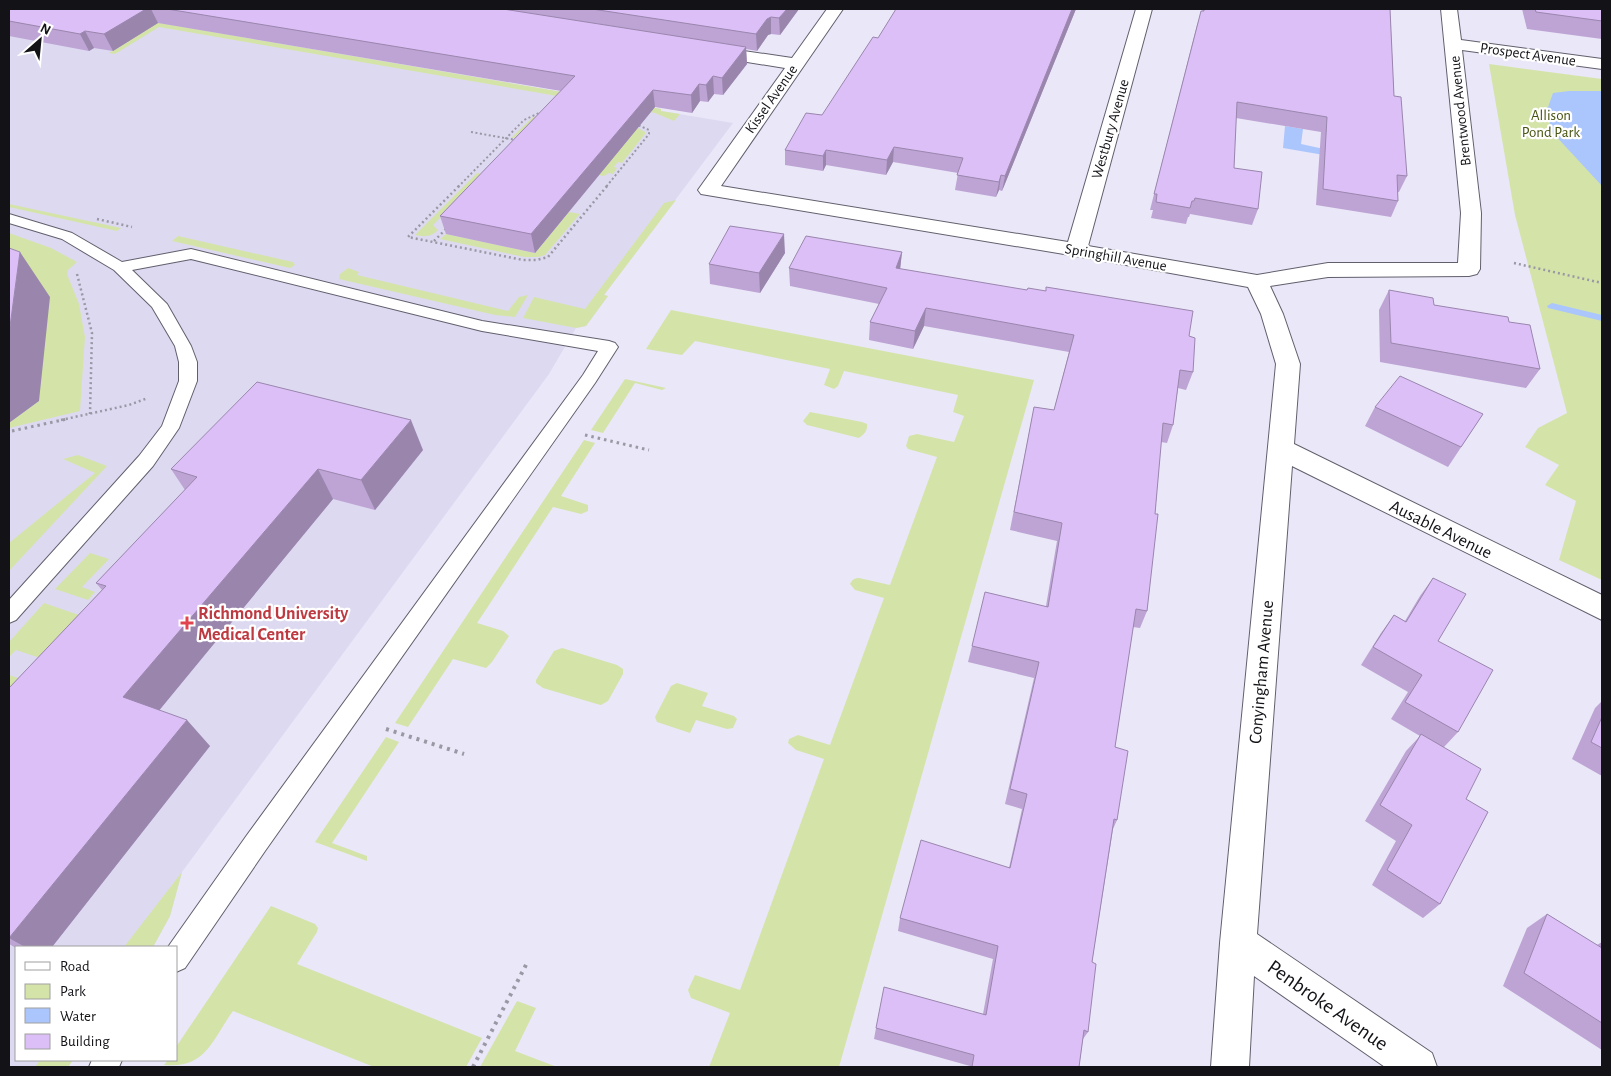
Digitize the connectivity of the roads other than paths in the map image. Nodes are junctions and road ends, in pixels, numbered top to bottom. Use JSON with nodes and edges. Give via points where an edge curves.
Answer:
{"nodes":[{"id":1,"x":835,"y":9,"type":"edge"},
{"id":2,"x":1144,"y":9,"type":"edge"},
{"id":3,"x":1449,"y":9,"type":"edge"},
{"id":4,"x":1453,"y":44,"type":"junction"},
{"id":5,"x":692,"y":48,"type":"edge"},
{"id":6,"x":795,"y":64,"type":"junction"},
{"id":7,"x":1602,"y":64,"type":"edge"},
{"id":8,"x":708,"y":190,"type":"joint"},
{"id":9,"x":1471,"y":212,"type":"joint"},
{"id":10,"x":9,"y":218,"type":"edge"},
{"id":11,"x":1076,"y":250,"type":"junction"},
{"id":12,"x":120,"y":267,"type":"junction"},
{"id":13,"x":1257,"y":282,"type":"junction"},
{"id":14,"x":1281,"y":449,"type":"junction"},
{"id":15,"x":1602,"y":608,"type":"edge"},
{"id":16,"x":9,"y":614,"type":"edge"},
{"id":17,"x":1238,"y":943,"type":"junction"},
{"id":18,"x":178,"y":956,"type":"edge"},
{"id":19,"x":1230,"y":1067,"type":"edge"},
{"id":20,"x":1418,"y":1067,"type":"edge"}],
"edges":[{"from":1,"to":6,"type":"street","name":"Kissel Avenue"},
{"from":2,"to":11,"type":"street","name":"Westbury Avenue"},
{"from":3,"to":4,"type":"street","name":"Brentwood Avenue"},
{"from":4,"to":7,"type":"street","name":"Prospect Avenue"},
{"from":4,"to":9,"type":"street","name":"Brentwood Avenue"},
{"from":5,"to":6,"type":"street"},
{"from":6,"to":8,"type":"street","name":"Kissel Avenue"},
{"from":8,"to":11,"type":"street","name":"Springhill Avenue"},
{"from":9,"to":13,"type":"street","name":"Springhill Avenue","via":[[1469,269],[1328,270]]},
{"from":10,"to":12,"type":"lane","via":[[67,236]]},
{"from":11,"to":13,"type":"street","name":"Springhill Avenue"},
{"from":12,"to":16,"type":"lane","via":[[159,304],[169,320],[188,362],[188,382],[170,428],[146,461]]},
{"from":12,"to":18,"type":"lane","via":[[191,254],[482,326],[609,347],[589,380]]},
{"from":13,"to":14,"type":"street","name":"Conyingham Avenue","via":[[1272,314],[1288,364]]},
{"from":14,"to":15,"type":"street","name":"Ausable Avenue"},
{"from":14,"to":17,"type":"street","name":"Conyingham Avenue"},
{"from":17,"to":19,"type":"street","name":"Conyingham Avenue"},
{"from":17,"to":20,"type":"street","name":"Penbroke Avenue"}]}
